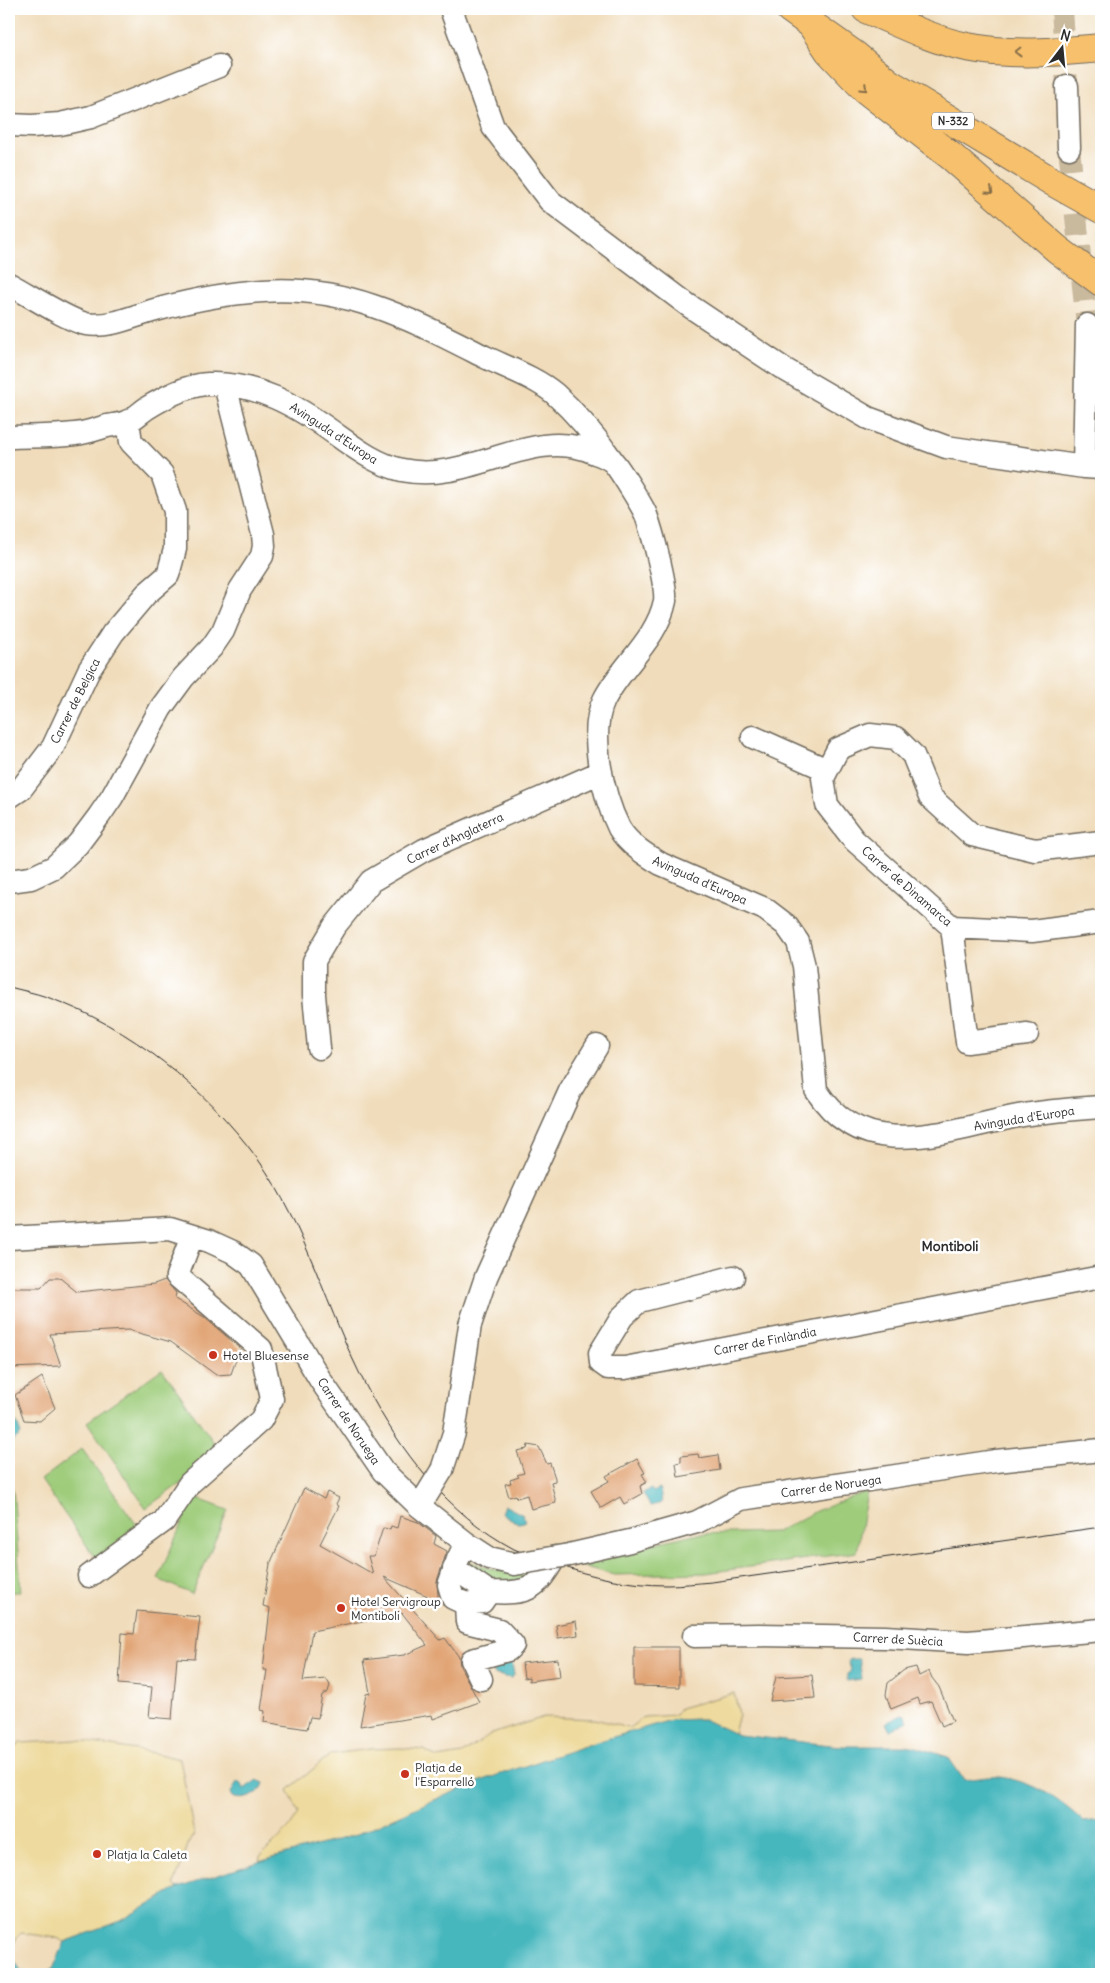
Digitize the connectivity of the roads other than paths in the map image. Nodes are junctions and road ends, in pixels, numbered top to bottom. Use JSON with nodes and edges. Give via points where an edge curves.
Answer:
{"nodes":[{"id":1,"x":451,"y":9,"type":"edge"},
{"id":2,"x":866,"y":9,"type":"edge"},
{"id":3,"x":800,"y":16,"type":"edge"},
{"id":4,"x":1101,"y":48,"type":"edge"},
{"id":5,"x":219,"y":66,"type":"dead end"},
{"id":6,"x":1067,"y":86,"type":"tunnel mouth"},
{"id":7,"x":9,"y":125,"type":"edge"},
{"id":8,"x":1069,"y":148,"type":"tunnel mouth"},
{"id":9,"x":1101,"y":209,"type":"edge"},
{"id":10,"x":1101,"y":282,"type":"edge"},
{"id":11,"x":9,"y":284,"type":"edge"},
{"id":12,"x":1087,"y":326,"type":"tunnel mouth"},
{"id":13,"x":226,"y":385,"type":"junction"},
{"id":14,"x":128,"y":421,"type":"junction"},
{"id":15,"x":9,"y":437,"type":"edge"},
{"id":16,"x":614,"y":463,"type":"junction"},
{"id":17,"x":1092,"y":467,"type":"edge"},
{"id":18,"x":753,"y":737,"type":"dead end"},
{"id":19,"x":827,"y":770,"type":"junction"},
{"id":20,"x":601,"y":772,"type":"junction"},
{"id":21,"x":9,"y":797,"type":"edge"},
{"id":22,"x":1101,"y":842,"type":"edge"},
{"id":23,"x":9,"y":881,"type":"edge"},
{"id":24,"x":1101,"y":922,"type":"edge"},
{"id":25,"x":952,"y":927,"type":"junction"},
{"id":26,"x":1027,"y":1034,"type":"dead end"},
{"id":27,"x":598,"y":1046,"type":"dead end"},
{"id":28,"x":319,"y":1048,"type":"dead end"},
{"id":29,"x":1101,"y":1107,"type":"edge"},
{"id":30,"x":192,"y":1236,"type":"junction"},
{"id":31,"x":9,"y":1238,"type":"edge"},
{"id":32,"x":733,"y":1277,"type":"dead end"},
{"id":33,"x":1101,"y":1277,"type":"edge"},
{"id":34,"x":1101,"y":1450,"type":"edge"},
{"id":35,"x":423,"y":1501,"type":"junction"},
{"id":36,"x":466,"y":1543,"type":"junction"},
{"id":37,"x":562,"y":1556,"type":"junction"},
{"id":38,"x":454,"y":1568,"type":"junction"},
{"id":39,"x":89,"y":1576,"type":"dead end"},
{"id":40,"x":489,"y":1592,"type":"junction"},
{"id":41,"x":466,"y":1604,"type":"junction"},
{"id":42,"x":1101,"y":1630,"type":"edge"},
{"id":43,"x":694,"y":1636,"type":"dead end"},
{"id":44,"x":481,"y":1679,"type":"dead end"}],
"edges":[{"from":1,"to":17,"type":"street","via":[[493,127],[550,201],[688,304],[784,369],[868,418],[946,447]]},
{"from":4,"to":2,"type":"highway","one_way":true,"via":[[1015,52],[966,47]]},
{"from":3,"to":9,"type":"highway","number":"N-332","via":[[889,83]]},
{"from":3,"to":10,"type":"highway","one_way":true,"via":[[866,90],[952,157],[1057,250]]},
{"from":5,"to":7,"type":"street","via":[[91,117],[60,124]]},
{"from":6,"to":8,"type":"street"},
{"from":11,"to":16,"type":"street","via":[[72,318],[103,326],[159,308],[264,291],[330,294],[364,302],[406,317],[554,393],[589,427]]},
{"from":12,"to":17,"type":"street"},
{"from":13,"to":14,"type":"street","name":"Avinguda d'Europa","via":[[206,384],[169,396]]},
{"from":13,"to":16,"type":"street","name":"Avinguda d'Europa","via":[[249,388],[286,402],[361,452],[380,463],[401,469],[426,474],[455,470],[530,447],[552,444],[580,446]]},
{"from":13,"to":23,"type":"street","via":[[263,534],[262,556],[240,590],[223,631],[157,714],[100,816],[54,867],[31,878]]},
{"from":14,"to":15,"type":"street","name":"Avinguda d'Europa","via":[[76,434]]},
{"from":14,"to":21,"type":"street","name":"Carrer de Belgica","via":[[132,442],[162,474],[175,511],[175,549],[168,575],[146,594],[114,633],[89,670],[52,747],[21,788]]},
{"from":16,"to":20,"type":"street","name":"Avinguda d'Europa","via":[[646,513],[665,599],[654,629],[599,712],[596,730]]},
{"from":18,"to":19,"type":"street"},
{"from":19,"to":22,"type":"street","via":[[838,749],[870,735],[896,738],[913,755],[930,797],[972,835],[1035,850]]},
{"from":19,"to":25,"type":"street","name":"Carrer de Dinamarca","via":[[823,778],[826,805],[854,840]]},
{"from":20,"to":28,"type":"street","name":"Carrer d'Anglaterra","via":[[424,850],[372,881],[334,928],[314,961]]},
{"from":20,"to":29,"type":"street","name":"Avinguda d'Europa","via":[[620,829],[630,842],[661,864],[765,909],[786,925],[794,936],[804,966],[816,1090],[830,1110],[848,1124],[875,1135],[904,1136],[948,1131],[1019,1116]]},
{"from":24,"to":25,"type":"street","name":"Carrer de Dinamarca","via":[[1032,931]]},
{"from":25,"to":26,"type":"street","via":[[968,1042]]},
{"from":27,"to":35,"type":"street","bridge":true,"via":[[570,1091],[486,1277],[470,1325],[454,1433],[442,1470]]},
{"from":30,"to":31,"type":"street","name":"Carrer de Noruega","via":[[170,1229]]},
{"from":30,"to":35,"type":"street","name":"Carrer de Noruega","via":[[233,1252],[251,1265],[321,1381],[383,1471]]},
{"from":30,"to":39,"type":"street","via":[[177,1276],[261,1349],[272,1399],[261,1420],[190,1483],[164,1521]]},
{"from":32,"to":33,"type":"street","name":"Carrer de Finlàndia","via":[[639,1301],[622,1318],[600,1353],[601,1363],[608,1368],[625,1368]]},
{"from":34,"to":37,"type":"street","name":"Carrer de Noruega","via":[[996,1461],[741,1499],[697,1522]]},
{"from":35,"to":36,"type":"street","name":"Carrer de Noruega"},
{"from":36,"to":37,"type":"street","name":"Carrer de Noruega","bridge":true,"via":[[489,1558],[515,1564]]},
{"from":36,"to":38,"type":"street"},
{"from":37,"to":40,"type":"street","via":[[534,1587],[513,1594]]},
{"from":38,"to":40,"type":"street"},
{"from":38,"to":41,"type":"street","via":[[449,1585],[453,1598]]},
{"from":40,"to":41,"type":"street","via":[[482,1602]]},
{"from":41,"to":44,"type":"street","via":[[467,1622],[499,1630],[513,1645],[508,1650],[472,1660]]},
{"from":42,"to":43,"type":"street","name":"Carrer de Suècia","via":[[968,1642],[885,1637]]}]}
